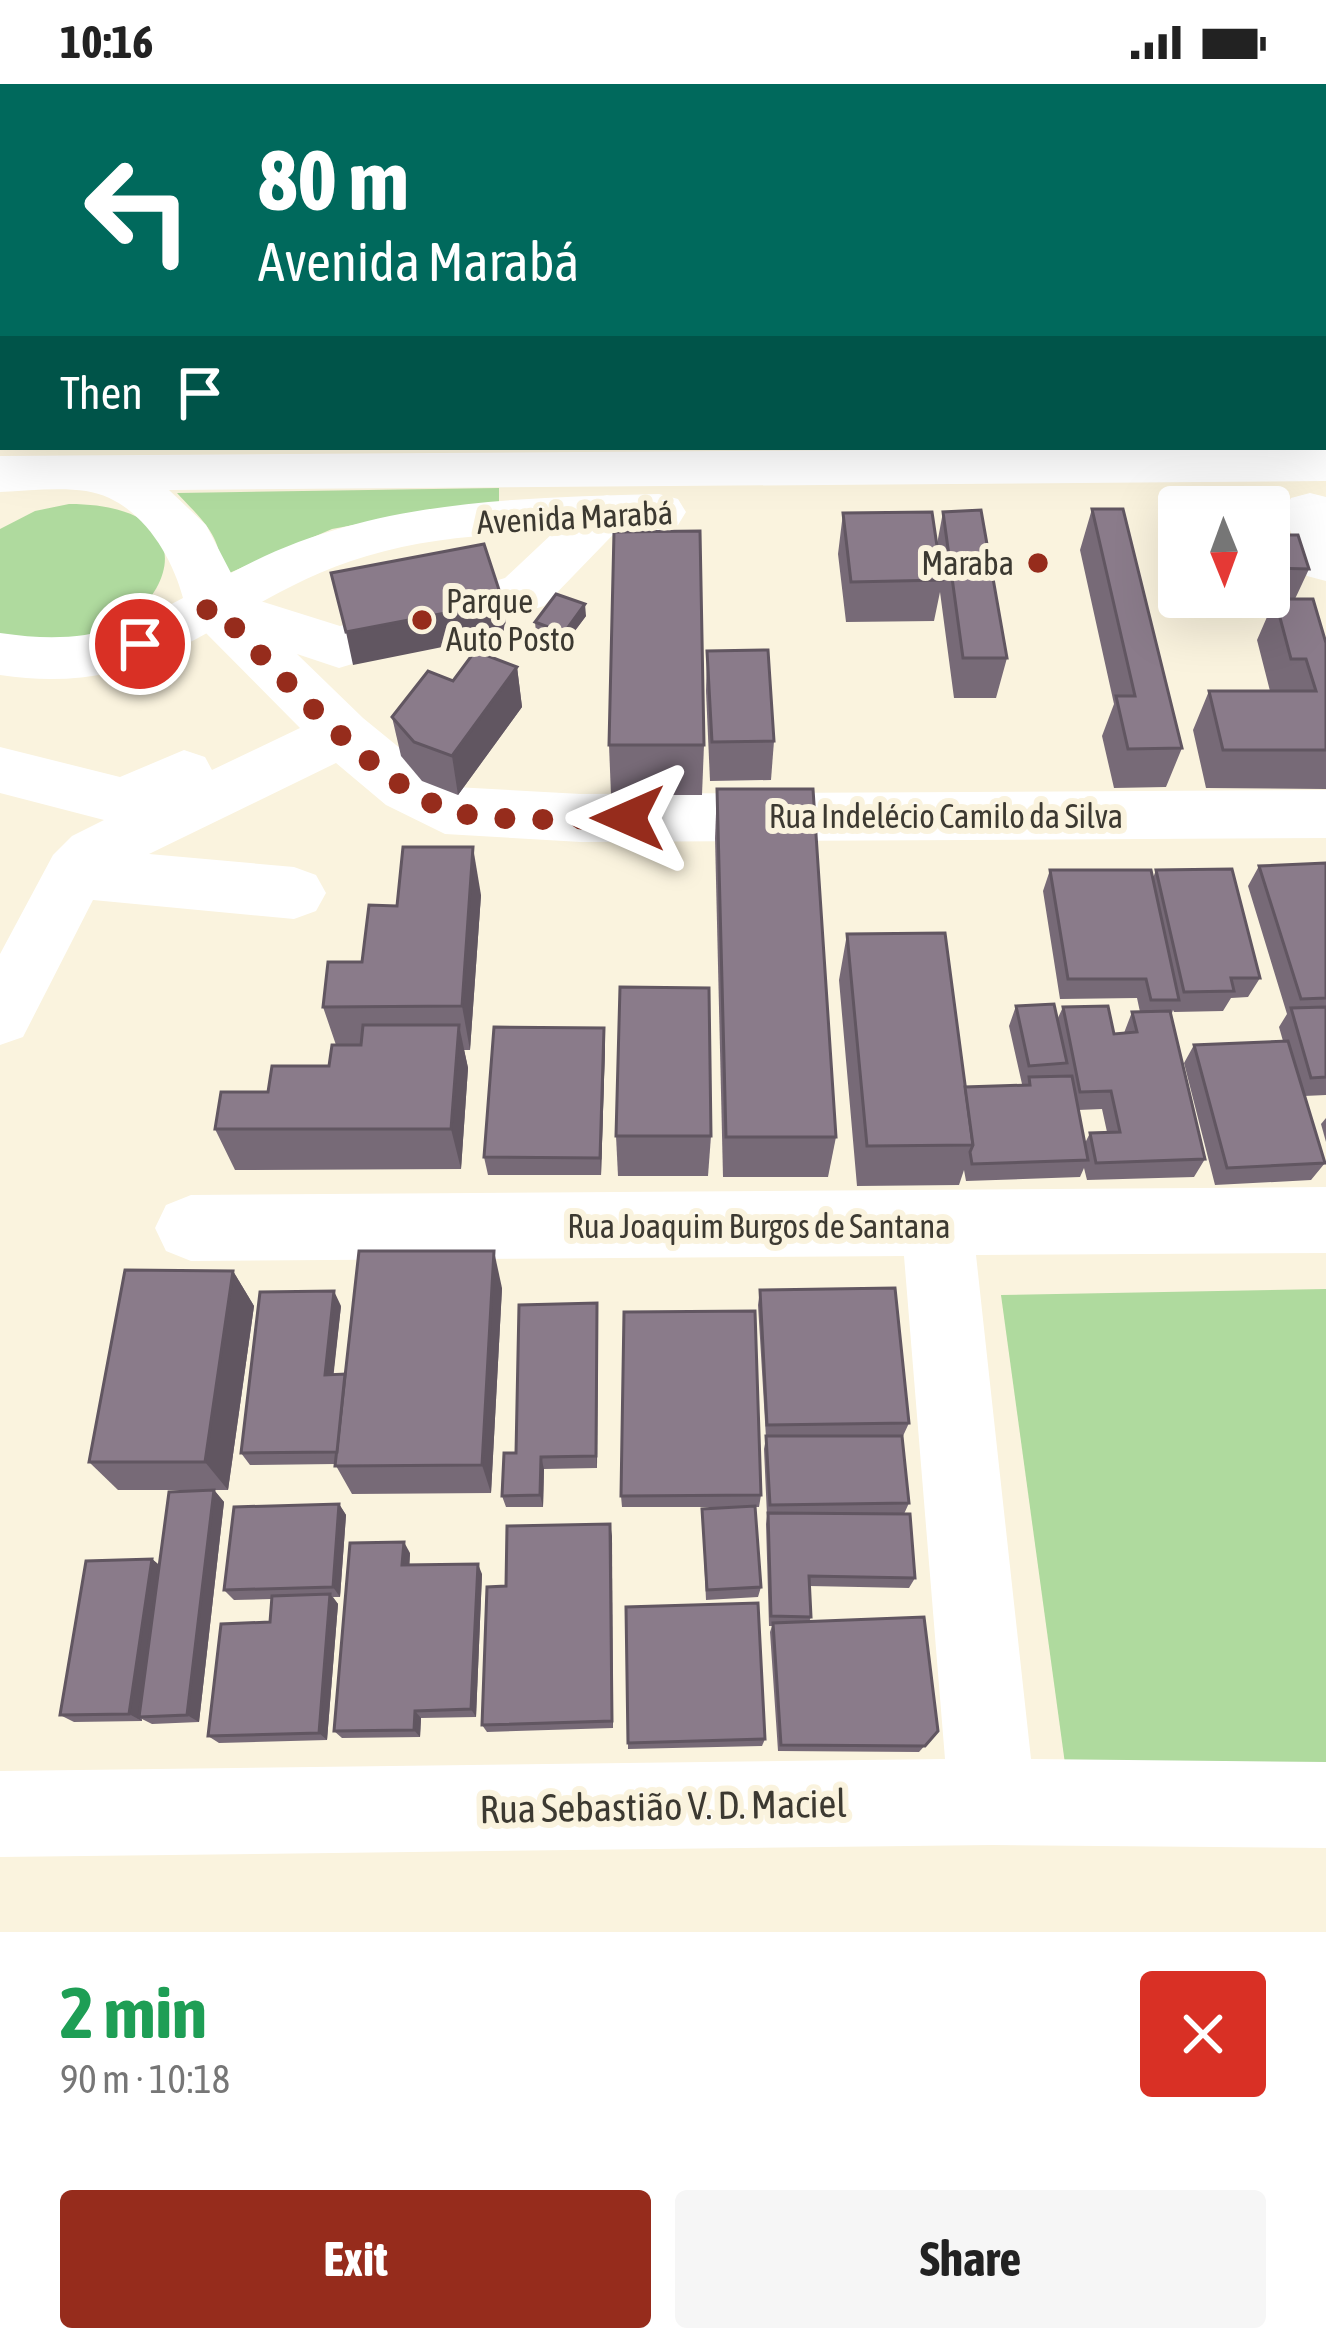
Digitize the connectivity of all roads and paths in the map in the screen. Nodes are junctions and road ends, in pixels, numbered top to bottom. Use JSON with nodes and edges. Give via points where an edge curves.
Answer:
{"nodes":[{"id":1,"x":0,"y":474,"type":"edge"},
{"id":2,"x":76,"y":474,"type":"junction"},
{"id":3,"x":1298,"y":485,"type":"edge"},
{"id":4,"x":0,"y":501,"type":"edge"},
{"id":5,"x":1158,"y":510,"type":"edge"},
{"id":6,"x":607,"y":513,"type":"junction"},
{"id":7,"x":1326,"y":562,"type":"edge"},
{"id":8,"x":213,"y":606,"type":"junction"},
{"id":9,"x":0,"y":654,"type":"edge"},
{"id":10,"x":329,"y":721,"type":"junction"},
{"id":11,"x":0,"y":770,"type":"edge"},
{"id":12,"x":1326,"y":814,"type":"edge"},
{"id":13,"x":131,"y":816,"type":"junction"},
{"id":14,"x":75,"y":873,"type":"junction"},
{"id":15,"x":294,"y":893,"type":"dead end"},
{"id":16,"x":0,"y":1017,"type":"edge"},
{"id":17,"x":1326,"y":1220,"type":"edge"},
{"id":18,"x":937,"y":1225,"type":"junction"},
{"id":19,"x":191,"y":1228,"type":"dead end"},
{"id":20,"x":992,"y":1802,"type":"junction"},
{"id":21,"x":1326,"y":1805,"type":"edge"},
{"id":22,"x":0,"y":1814,"type":"edge"}],
"edges":[{"from":1,"to":2,"type":"street","name":"Avenida Marabá"},
{"from":2,"to":3,"type":"street","name":"Avenida Marabá"},
{"from":2,"to":4,"type":"street"},
{"from":2,"to":8,"type":"street","via":[[153,501],[174,517],[199,556]]},
{"from":3,"to":7,"type":"street"},
{"from":5,"to":6,"type":"street","name":"Avenida Marabá"},
{"from":6,"to":8,"type":"street","name":"Avenida Marabá","via":[[357,539],[282,567]]},
{"from":6,"to":8,"type":"street","via":[[524,592],[339,647]]},
{"from":8,"to":9,"type":"street","name":"Avenida Marabá","via":[[112,654],[56,662]]},
{"from":8,"to":10,"type":"street","name":"Rua Indelécio Camilo da Silva"},
{"from":10,"to":12,"type":"street","name":"Rua Indelécio Camilo da Silva","via":[[445,810],[507,816]]},
{"from":10,"to":13,"type":"street"},
{"from":11,"to":13,"type":"street"},
{"from":13,"to":14,"type":"street"},
{"from":14,"to":15,"type":"street"},
{"from":14,"to":16,"type":"street"},
{"from":17,"to":18,"type":"street","name":"Rua Joaquim Burgos de Santana"},
{"from":18,"to":19,"type":"street","name":"Rua Joaquim Burgos de Santana"},
{"from":18,"to":20,"type":"street"},
{"from":20,"to":21,"type":"street","name":"Rua Sebastião V. D. Maciel"},
{"from":20,"to":22,"type":"street","name":"Rua Sebastião V. D. Maciel"}]}
